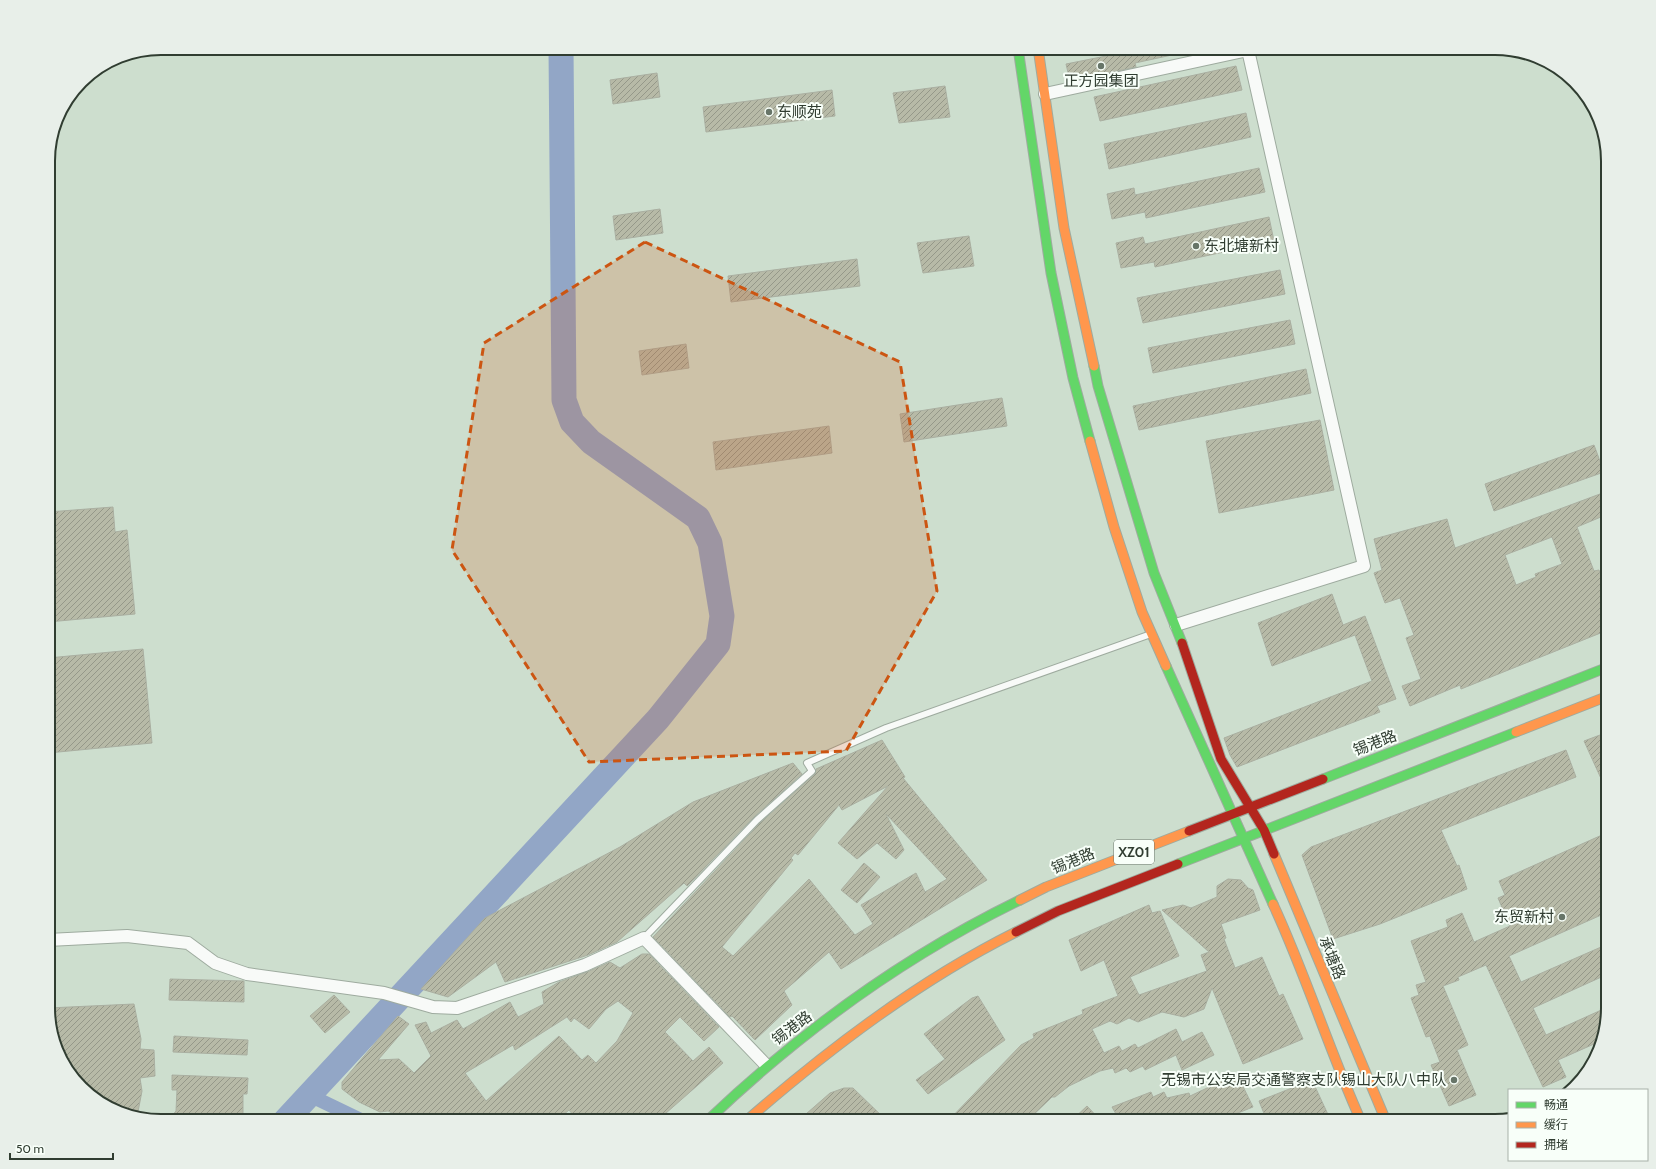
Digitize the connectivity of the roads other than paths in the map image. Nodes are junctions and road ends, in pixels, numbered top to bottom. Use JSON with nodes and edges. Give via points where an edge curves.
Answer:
{"nodes":[{"id":1,"x":1019,"y":55,"type":"edge"},
{"id":2,"x":1039,"y":55,"type":"edge"},
{"id":3,"x":1225,"y":55,"type":"edge"},
{"id":4,"x":1249,"y":55,"type":"edge"},
{"id":5,"x":1045,"y":94,"type":"junction"},
{"id":6,"x":1176,"y":624,"type":"junction"},
{"id":7,"x":1151,"y":634,"type":"junction"},
{"id":8,"x":1601,"y":670,"type":"edge"},
{"id":9,"x":1601,"y":699,"type":"edge"},
{"id":10,"x":1251,"y":806,"type":"junction"},
{"id":11,"x":1232,"y":814,"type":"junction"},
{"id":12,"x":1264,"y":830,"type":"junction"},
{"id":13,"x":1244,"y":838,"type":"junction"},
{"id":14,"x":644,"y":938,"type":"junction"},
{"id":15,"x":55,"y":940,"type":"edge"},
{"id":16,"x":766,"y":1065,"type":"junction"},
{"id":17,"x":714,"y":1114,"type":"edge"},
{"id":18,"x":754,"y":1114,"type":"edge"},
{"id":19,"x":1358,"y":1114,"type":"edge"},
{"id":20,"x":1383,"y":1114,"type":"edge"}],
"edges":[{"from":1,"to":7,"type":"street","via":[[1052,273],[1073,378],[1114,527]]},
{"from":2,"to":5,"type":"street","name":"承塘路"},
{"from":3,"to":5,"type":"street"},
{"from":4,"to":6,"type":"street","via":[[1364,566]]},
{"from":5,"to":6,"type":"street","name":"承塘路","via":[[1064,228],[1098,386],[1154,572]]},
{"from":6,"to":10,"type":"street","name":"承塘路","via":[[1221,759]]},
{"from":7,"to":11,"type":"street"},
{"from":7,"to":14,"type":"lane","via":[[886,728],[807,763],[812,771],[757,820]]},
{"from":8,"to":10,"type":"street","name":"锡港路","number":"XZ01"},
{"from":9,"to":12,"type":"street","number":"XZ01"},
{"from":10,"to":11,"type":"street","name":"锡港路","number":"XZ01"},
{"from":10,"to":12,"type":"street","name":"承塘路"},
{"from":11,"to":13,"type":"street"},
{"from":11,"to":16,"type":"street","name":"锡港路","number":"XZ01","via":[[1046,887],[967,928],[840,1009]]},
{"from":12,"to":13,"type":"street","number":"XZ01"},
{"from":12,"to":20,"type":"street","name":"承塘路"},
{"from":13,"to":18,"type":"street","number":"XZ01","via":[[1058,911],[980,951],[856,1031],[823,1055]]},
{"from":13,"to":19,"type":"street","via":[[1297,956],[1340,1074]]},
{"from":14,"to":15,"type":"street","via":[[585,965],[457,1008],[433,1007],[384,993],[247,974],[215,963],[188,942],[127,936]]},
{"from":14,"to":16,"type":"street"},
{"from":16,"to":17,"type":"street","name":"锡港路","number":"XZ01"}]}
